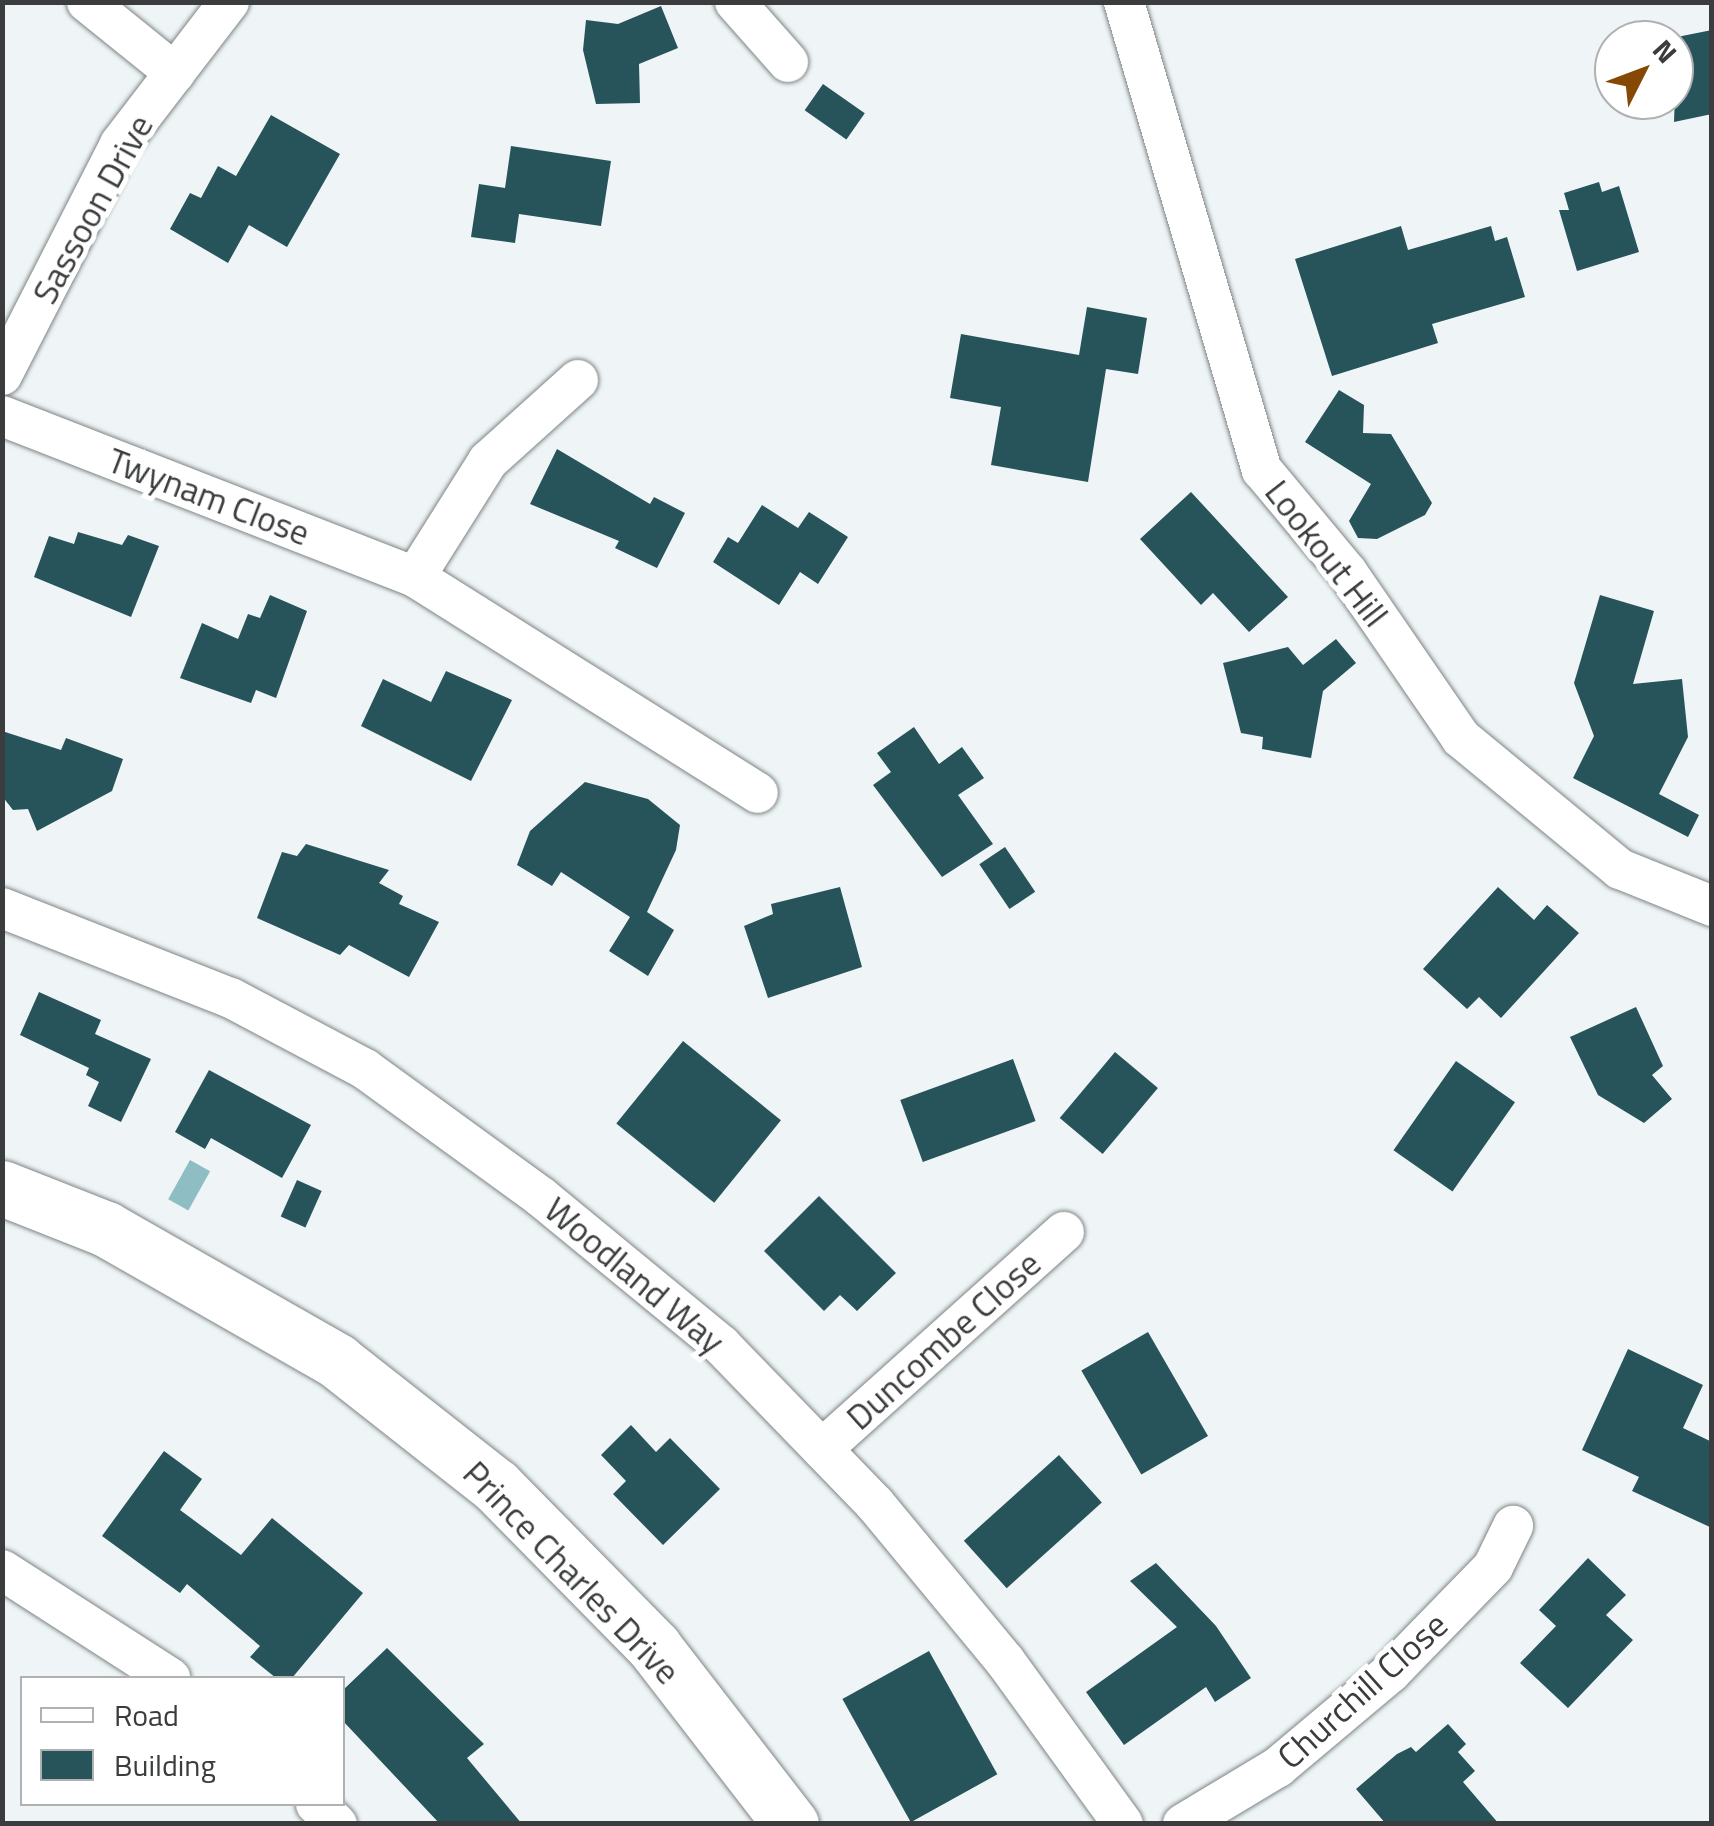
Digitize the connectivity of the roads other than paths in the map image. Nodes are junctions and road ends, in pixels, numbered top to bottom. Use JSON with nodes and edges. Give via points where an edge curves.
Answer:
{"nodes":[{"id":1,"x":87,"y":2,"type":"edge"},
{"id":2,"x":229,"y":2,"type":"edge"},
{"id":3,"x":735,"y":2,"type":"edge"},
{"id":4,"x":1124,"y":2,"type":"edge"},
{"id":5,"x":788,"y":62,"type":"dead end"},
{"id":6,"x":175,"y":73,"type":"junction"},
{"id":7,"x":2,"y":375,"type":"edge"},
{"id":8,"x":578,"y":380,"type":"dead end"},
{"id":9,"x":2,"y":416,"type":"edge"},
{"id":10,"x":415,"y":577,"type":"junction"},
{"id":11,"x":758,"y":793,"type":"dead end"},
{"id":12,"x":1712,"y":906,"type":"edge"},
{"id":13,"x":2,"y":908,"type":"edge"},
{"id":14,"x":2,"y":1188,"type":"edge"},
{"id":15,"x":1064,"y":1232,"type":"dead end"},
{"id":16,"x":822,"y":1449,"type":"junction"},
{"id":17,"x":1513,"y":1526,"type":"dead end"},
{"id":18,"x":2,"y":1570,"type":"edge"},
{"id":19,"x":167,"y":1676,"type":"edge"},
{"id":20,"x":318,"y":1806,"type":"edge"},
{"id":21,"x":337,"y":1824,"type":"edge"},
{"id":22,"x":791,"y":1824,"type":"edge"},
{"id":23,"x":1123,"y":1824,"type":"edge"},
{"id":24,"x":1182,"y":1824,"type":"edge"}],
"edges":[{"from":1,"to":6,"type":"street"},
{"from":2,"to":6,"type":"street","name":"Sassoon Drive"},
{"from":3,"to":5,"type":"street"},
{"from":4,"to":12,"type":"street","name":"Lookout Hill","via":[[1262,470],[1347,572],[1461,738],[1620,869]]},
{"from":6,"to":7,"type":"street","name":"Sassoon Drive","via":[[120,144]]},
{"from":8,"to":10,"type":"street","via":[[488,461]]},
{"from":9,"to":10,"type":"street","name":"Twynam Close"},
{"from":10,"to":11,"type":"street","name":"Twynam Close"},
{"from":13,"to":16,"type":"street","name":"Woodland Way","via":[[231,998],[366,1068],[541,1197],[721,1345]]},
{"from":14,"to":22,"type":"highway","name":"Prince Charles Drive","via":[[106,1229],[337,1362],[496,1486],[654,1647]]},
{"from":15,"to":16,"type":"street","name":"Duncombe Close"},
{"from":16,"to":23,"type":"street","name":"Woodland Way","via":[[1006,1661]]},
{"from":17,"to":24,"type":"street","name":"Churchill Close","via":[[1493,1567],[1390,1672],[1278,1767]]},
{"from":18,"to":19,"type":"street"},
{"from":20,"to":21,"type":"street"}]}
